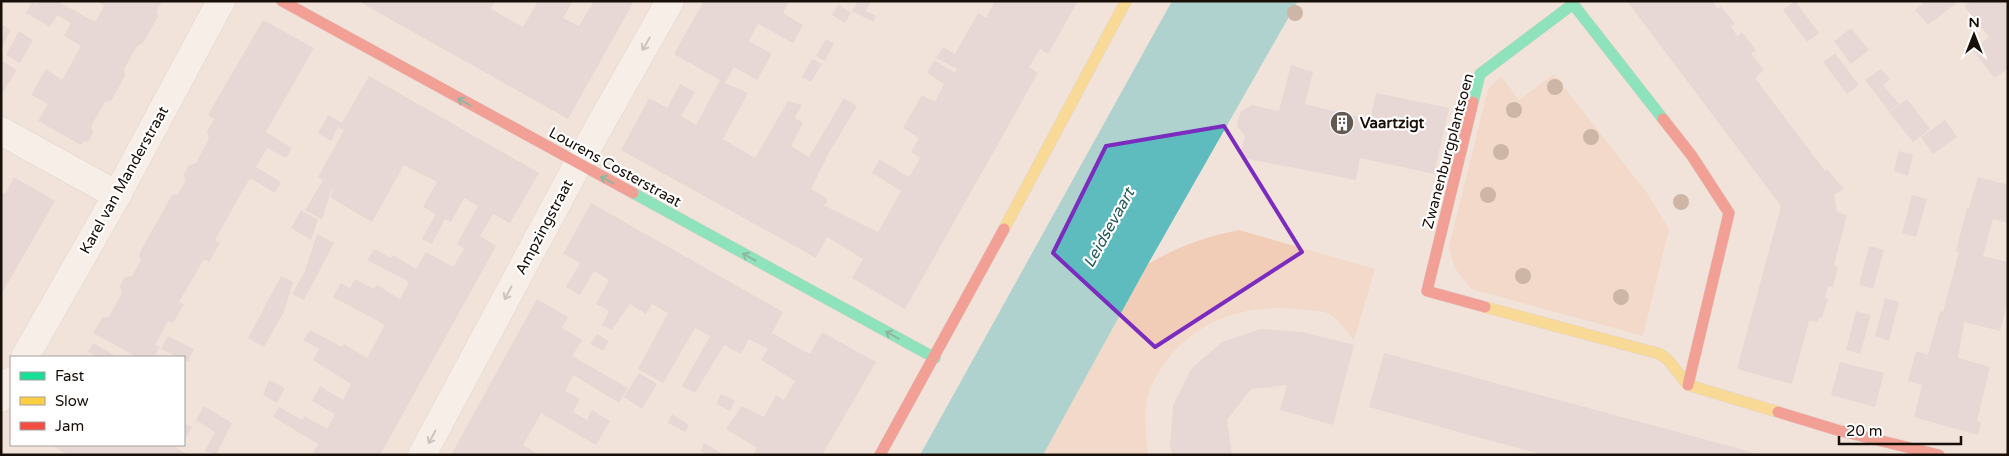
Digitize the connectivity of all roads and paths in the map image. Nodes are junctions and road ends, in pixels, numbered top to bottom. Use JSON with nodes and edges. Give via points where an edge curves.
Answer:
{"nodes":[{"id":1,"x":221,"y":1,"type":"edge"},
{"id":2,"x":282,"y":1,"type":"edge"},
{"id":3,"x":670,"y":1,"type":"edge"},
{"id":4,"x":1126,"y":1,"type":"edge"},
{"id":5,"x":1,"y":131,"type":"edge"},
{"id":6,"x":578,"y":164,"type":"junction"},
{"id":7,"x":117,"y":195,"type":"junction"},
{"id":8,"x":25,"y":356,"type":"edge"},
{"id":9,"x":936,"y":358,"type":"junction"},
{"id":10,"x":10,"y":383,"type":"edge"},
{"id":11,"x":1688,"y":385,"type":"junction"},
{"id":12,"x":1,"y":398,"type":"edge"},
{"id":13,"x":422,"y":455,"type":"edge"},
{"id":14,"x":880,"y":455,"type":"edge"},
{"id":15,"x":1939,"y":455,"type":"edge"}],
"edges":[{"from":1,"to":7,"type":"street","name":"Karel van Manderstraat"},
{"from":6,"to":2,"type":"street","name":"Lourens Costerstraat","one_way":true},
{"from":3,"to":6,"type":"street","name":"Ampzingstraat","one_way":true},
{"from":4,"to":9,"type":"street"},
{"from":5,"to":7,"type":"street"},
{"from":9,"to":6,"type":"street","name":"Lourens Costerstraat","one_way":true},
{"from":6,"to":13,"type":"street","name":"Ampzingstraat","one_way":true},
{"from":7,"to":8,"type":"street","name":"Karel van Manderstraat"},
{"from":9,"to":14,"type":"street"},
{"from":10,"to":12,"type":"street"},
{"from":11,"to":11,"type":"street","name":"Zwanenburgplantsoen","via":[[1660,354],[1427,291],[1480,74],[1573,4],[1692,156],[1728,213]]},
{"from":11,"to":15,"type":"street","via":[[1837,430]]}]}
